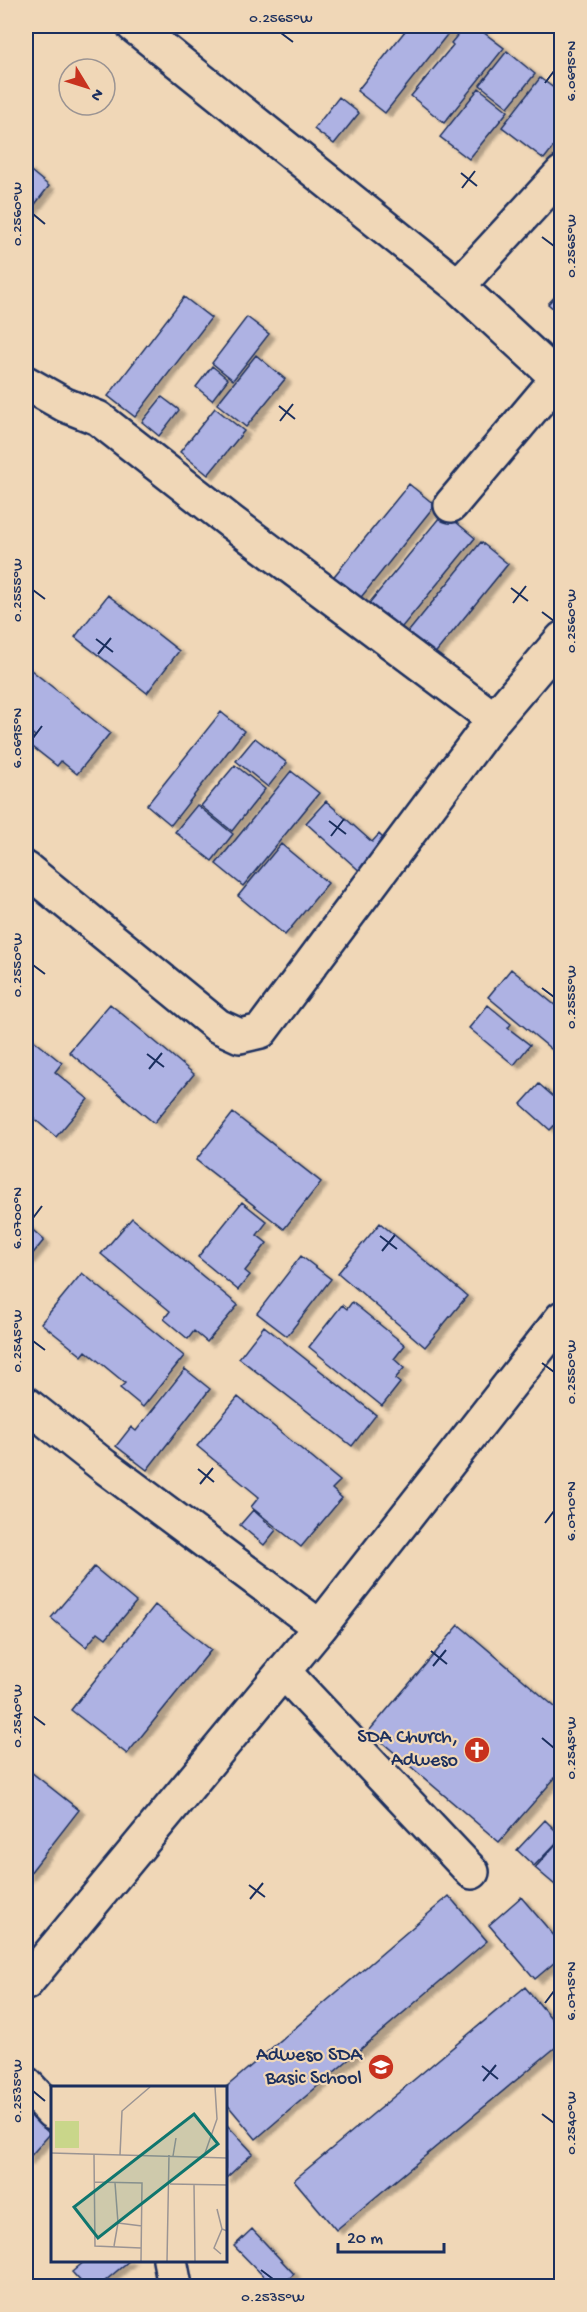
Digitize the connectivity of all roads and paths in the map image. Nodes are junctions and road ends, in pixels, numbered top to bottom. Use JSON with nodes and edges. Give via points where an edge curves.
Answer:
{"nodes":[{"id":1,"x":134,"y":26,"type":"edge"},
{"id":2,"x":561,"y":173,"type":"edge"},
{"id":3,"x":458,"y":286,"type":"junction"},
{"id":4,"x":559,"y":381,"type":"edge"},
{"id":5,"x":26,"y":383,"type":"edge"},
{"id":6,"x":451,"y":505,"type":"dead end"},
{"id":7,"x":561,"y":639,"type":"edge"},
{"id":8,"x":494,"y":719,"type":"junction"},
{"id":9,"x":26,"y":869,"type":"edge"},
{"id":10,"x":561,"y":1318,"type":"edge"},
{"id":11,"x":26,"y":1404,"type":"edge"},
{"id":12,"x":320,"y":1627,"type":"junction"},
{"id":13,"x":283,"y":1671,"type":"junction"},
{"id":14,"x":472,"y":1872,"type":"dead end"},
{"id":15,"x":26,"y":1983,"type":"edge"},
{"id":16,"x":26,"y":2084,"type":"edge"},
{"id":17,"x":51,"y":2111,"type":"edge"},
{"id":18,"x":170,"y":2261,"type":"edge"},
{"id":19,"x":175,"y":2286,"type":"edge"}],
"edges":[{"from":1,"to":3,"type":"street"},
{"from":2,"to":3,"type":"street"},
{"from":3,"to":4,"type":"street"},
{"from":4,"to":6,"type":"street"},
{"from":5,"to":8,"type":"street","via":[[98,418]]},
{"from":7,"to":8,"type":"street"},
{"from":8,"to":9,"type":"street","via":[[261,1031],[240,1036],[218,1026]]},
{"from":10,"to":12,"type":"street"},
{"from":11,"to":12,"type":"street"},
{"from":12,"to":13,"type":"street"},
{"from":13,"to":14,"type":"street"},
{"from":13,"to":15,"type":"street"},
{"from":16,"to":17,"type":"street"},
{"from":18,"to":19,"type":"street"}]}
